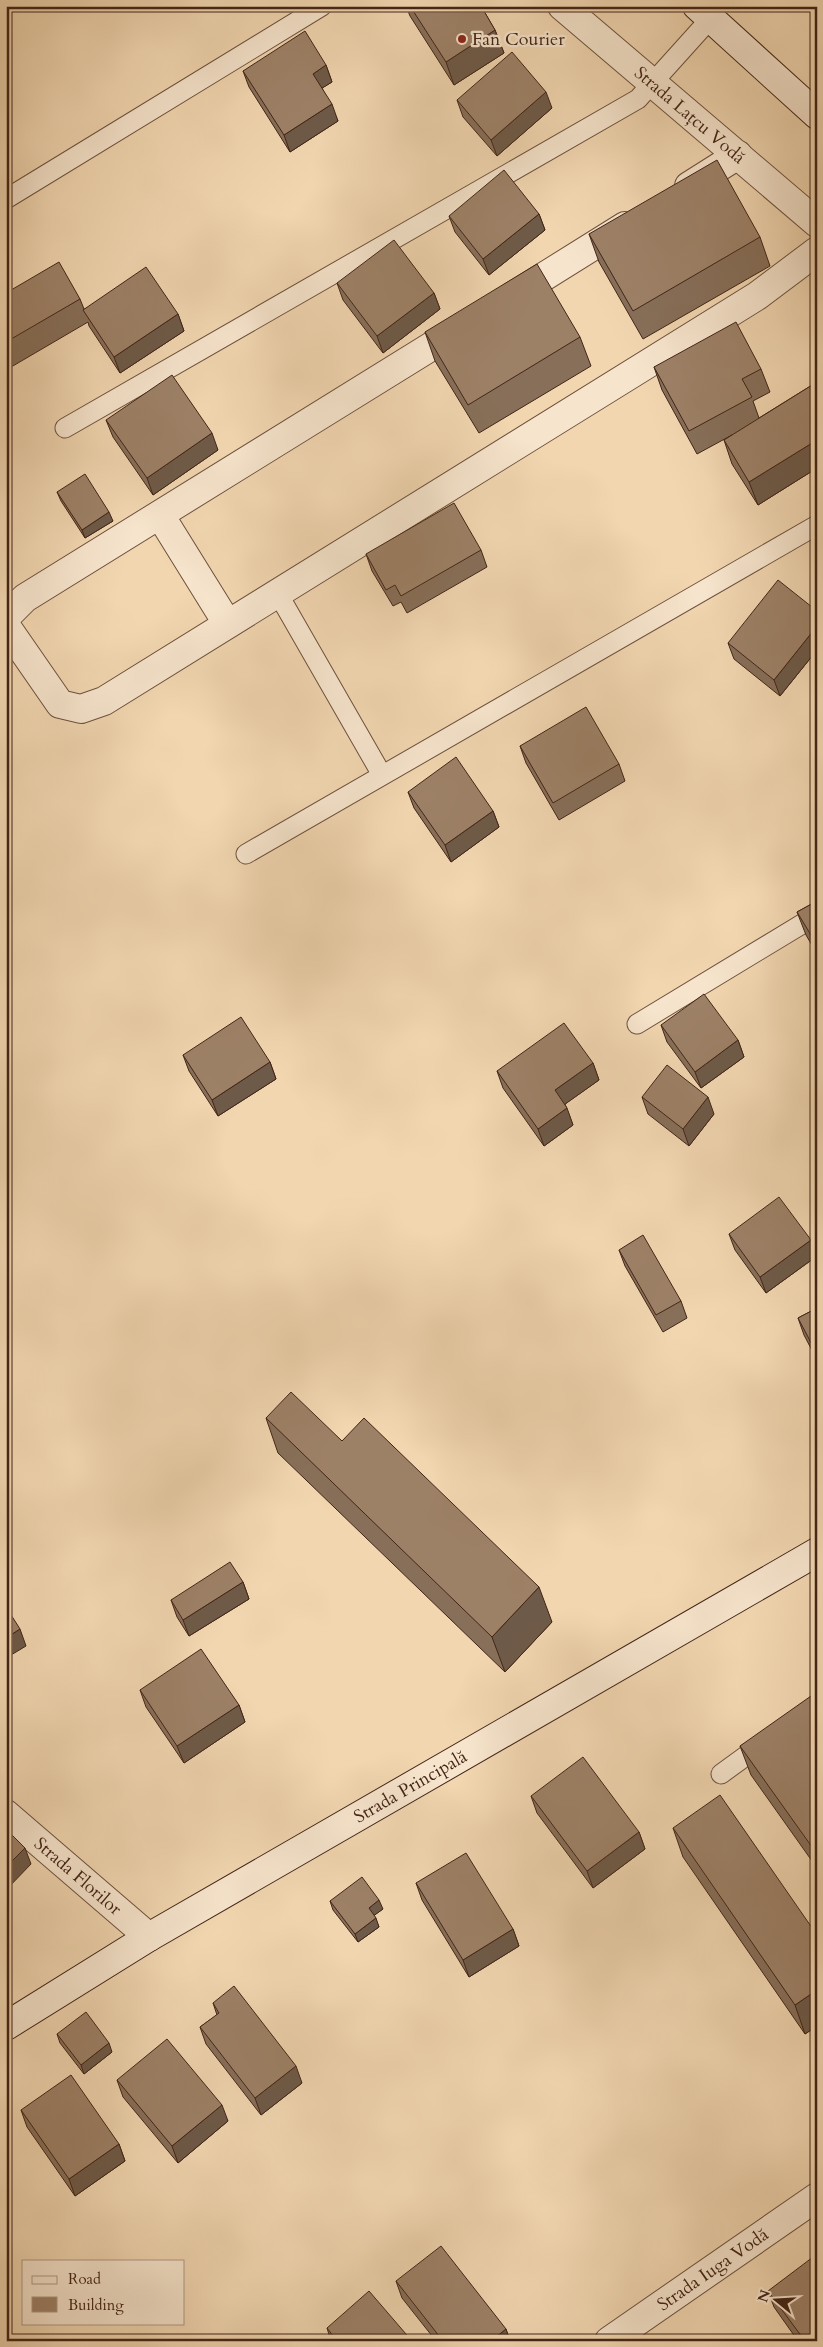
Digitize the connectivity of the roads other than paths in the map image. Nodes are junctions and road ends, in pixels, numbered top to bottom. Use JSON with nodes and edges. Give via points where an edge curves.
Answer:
{"nodes":[{"id":1,"x":322,"y":6,"type":"edge"},
{"id":2,"x":562,"y":6,"type":"edge"},
{"id":3,"x":703,"y":12,"type":"edge"},
{"id":4,"x":654,"y":82,"type":"junction"},
{"id":5,"x":817,"y":115,"type":"edge"},
{"id":6,"x":738,"y":155,"type":"junction"},
{"id":7,"x":671,"y":197,"type":"edge"},
{"id":8,"x":6,"y":199,"type":"edge"},
{"id":9,"x":646,"y":213,"type":"edge"},
{"id":10,"x":817,"y":223,"type":"edge"},
{"id":11,"x":817,"y":251,"type":"edge"},
{"id":12,"x":65,"y":428,"type":"dead end"},
{"id":13,"x":160,"y":515,"type":"junction"},
{"id":14,"x":817,"y":525,"type":"edge"},
{"id":15,"x":277,"y":592,"type":"junction"},
{"id":16,"x":6,"y":617,"type":"edge"},
{"id":17,"x":227,"y":623,"type":"junction"},
{"id":18,"x":6,"y":626,"type":"edge"},
{"id":19,"x":382,"y":775,"type":"junction"},
{"id":20,"x":246,"y":854,"type":"dead end"},
{"id":21,"x":817,"y":915,"type":"edge"},
{"id":22,"x":637,"y":1024,"type":"dead end"},
{"id":23,"x":817,"y":1552,"type":"edge"},
{"id":24,"x":777,"y":1733,"type":"edge"},
{"id":25,"x":721,"y":1774,"type":"dead end"},
{"id":26,"x":6,"y":1814,"type":"edge"},
{"id":27,"x":149,"y":1937,"type":"junction"},
{"id":28,"x":6,"y":2026,"type":"edge"},
{"id":29,"x":817,"y":2197,"type":"edge"},
{"id":30,"x":609,"y":2341,"type":"edge"}],
"edges":[{"from":1,"to":8,"type":"lane"},
{"from":2,"to":4,"type":"street","name":"Strada Lațcu Vodă"},
{"from":3,"to":4,"type":"lane"},
{"from":3,"to":5,"type":"street"},
{"from":4,"to":6,"type":"street","name":"Strada Lațcu Vodă"},
{"from":4,"to":12,"type":"lane","via":[[638,98]]},
{"from":6,"to":7,"type":"street"},
{"from":6,"to":10,"type":"street","name":"Strada Lațcu Vodă"},
{"from":9,"to":13,"type":"street"},
{"from":11,"to":15,"type":"street","via":[[757,296]]},
{"from":13,"to":16,"type":"street","via":[[25,598]]},
{"from":13,"to":17,"type":"street"},
{"from":14,"to":19,"type":"lane"},
{"from":15,"to":17,"type":"street"},
{"from":15,"to":19,"type":"lane"},
{"from":17,"to":18,"type":"street","via":[[104,701],[81,709],[60,704]]},
{"from":19,"to":20,"type":"lane"},
{"from":21,"to":22,"type":"lane"},
{"from":23,"to":27,"type":"street","name":"Strada Principală"},
{"from":24,"to":25,"type":"lane"},
{"from":26,"to":27,"type":"street","name":"Strada Florilor"},
{"from":27,"to":28,"type":"street","name":"Strada Principală"},
{"from":29,"to":30,"type":"street","name":"Strada Iuga Vodă"}]}
